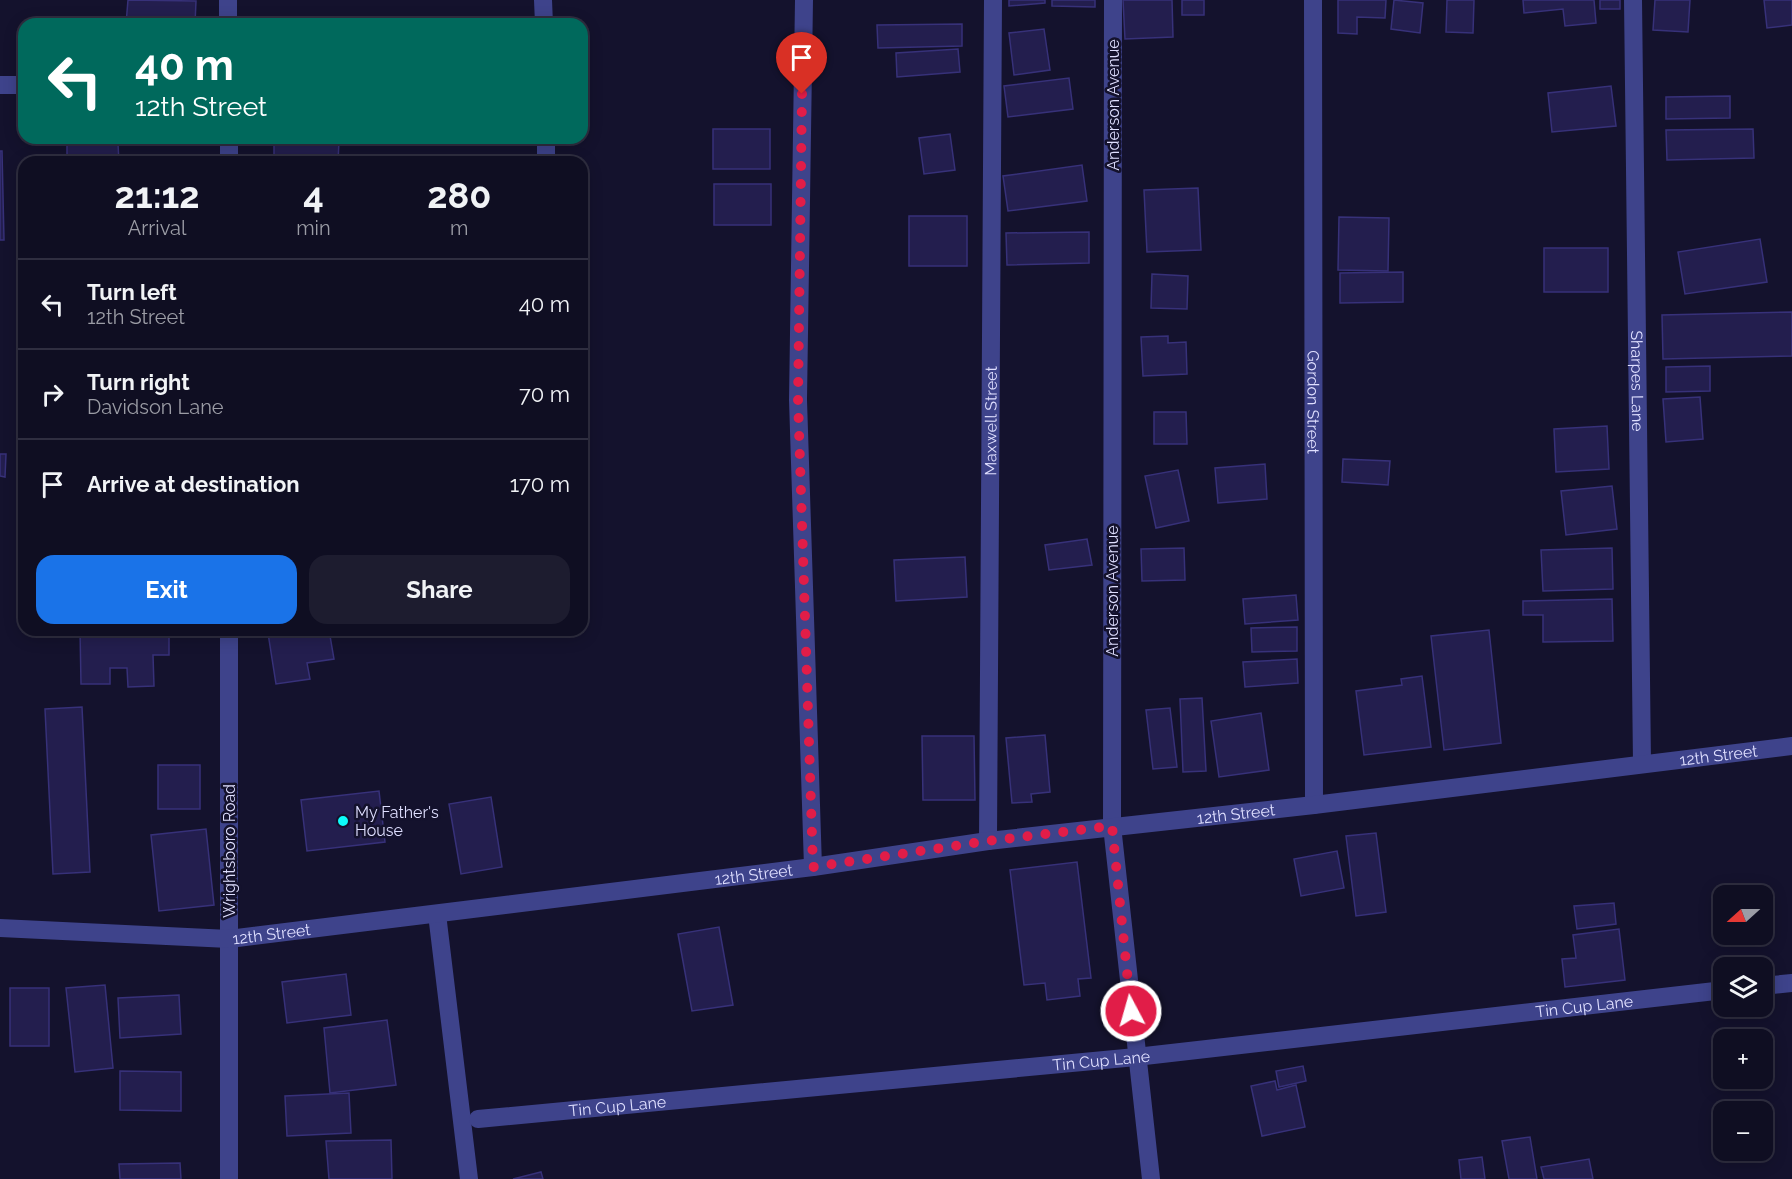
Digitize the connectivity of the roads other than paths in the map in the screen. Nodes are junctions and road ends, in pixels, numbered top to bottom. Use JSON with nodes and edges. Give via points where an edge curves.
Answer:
{"nodes":[{"id":1,"x":228,"y":0,"type":"edge"},
{"id":2,"x":543,"y":0,"type":"edge"},
{"id":3,"x":804,"y":0,"type":"edge"},
{"id":4,"x":993,"y":0,"type":"edge"},
{"id":5,"x":1113,"y":0,"type":"edge"},
{"id":6,"x":1314,"y":0,"type":"edge"},
{"id":7,"x":1633,"y":0,"type":"edge"},
{"id":8,"x":228,"y":18,"type":"edge"},
{"id":9,"x":544,"y":18,"type":"edge"},
{"id":10,"x":0,"y":85,"type":"edge"},
{"id":11,"x":18,"y":85,"type":"edge"},
{"id":12,"x":229,"y":636,"type":"edge"},
{"id":13,"x":1792,"y":746,"type":"edge"},
{"id":14,"x":1642,"y":763,"type":"junction"},
{"id":15,"x":1314,"y":805,"type":"junction"},
{"id":16,"x":1112,"y":826,"type":"junction"},
{"id":17,"x":988,"y":841,"type":"junction"},
{"id":18,"x":813,"y":867,"type":"junction"},
{"id":19,"x":437,"y":914,"type":"junction"},
{"id":20,"x":0,"y":928,"type":"edge"},
{"id":21,"x":229,"y":939,"type":"junction"},
{"id":22,"x":1792,"y":983,"type":"edge"},
{"id":23,"x":1773,"y":985,"type":"edge"},
{"id":24,"x":1713,"y":991,"type":"edge"},
{"id":25,"x":1136,"y":1057,"type":"junction"},
{"id":26,"x":478,"y":1119,"type":"dead end"},
{"id":27,"x":229,"y":1179,"type":"edge"},
{"id":28,"x":469,"y":1179,"type":"edge"},
{"id":29,"x":1151,"y":1179,"type":"edge"}],
"edges":[{"from":1,"to":8,"type":"street"},
{"from":2,"to":9,"type":"street"},
{"from":3,"to":18,"type":"street","via":[[798,399]]},
{"from":4,"to":17,"type":"street","name":"Maxwell Street"},
{"from":5,"to":16,"type":"street","name":"Anderson Avenue"},
{"from":6,"to":15,"type":"street","name":"Gordon Street"},
{"from":7,"to":14,"type":"street","name":"Sharpes Lane"},
{"from":10,"to":11,"type":"street"},
{"from":12,"to":21,"type":"street","name":"Wrightsboro Road"},
{"from":13,"to":14,"type":"street","name":"12th Street"},
{"from":14,"to":15,"type":"street","name":"12th Street"},
{"from":15,"to":16,"type":"street","name":"12th Street"},
{"from":16,"to":17,"type":"street","name":"12th Street"},
{"from":16,"to":25,"type":"street","name":"Anderson Avenue"},
{"from":17,"to":18,"type":"street","name":"12th Street"},
{"from":18,"to":19,"type":"street","name":"12th Street"},
{"from":19,"to":21,"type":"street","name":"12th Street"},
{"from":19,"to":28,"type":"street"},
{"from":20,"to":21,"type":"street","name":"12th Street"},
{"from":21,"to":27,"type":"street","name":"Wrightsboro Road"},
{"from":22,"to":23,"type":"street"},
{"from":24,"to":25,"type":"street","name":"Tin Cup Lane"},
{"from":25,"to":26,"type":"street","name":"Tin Cup Lane"},
{"from":25,"to":29,"type":"street","name":"Anderson Avenue"}]}
